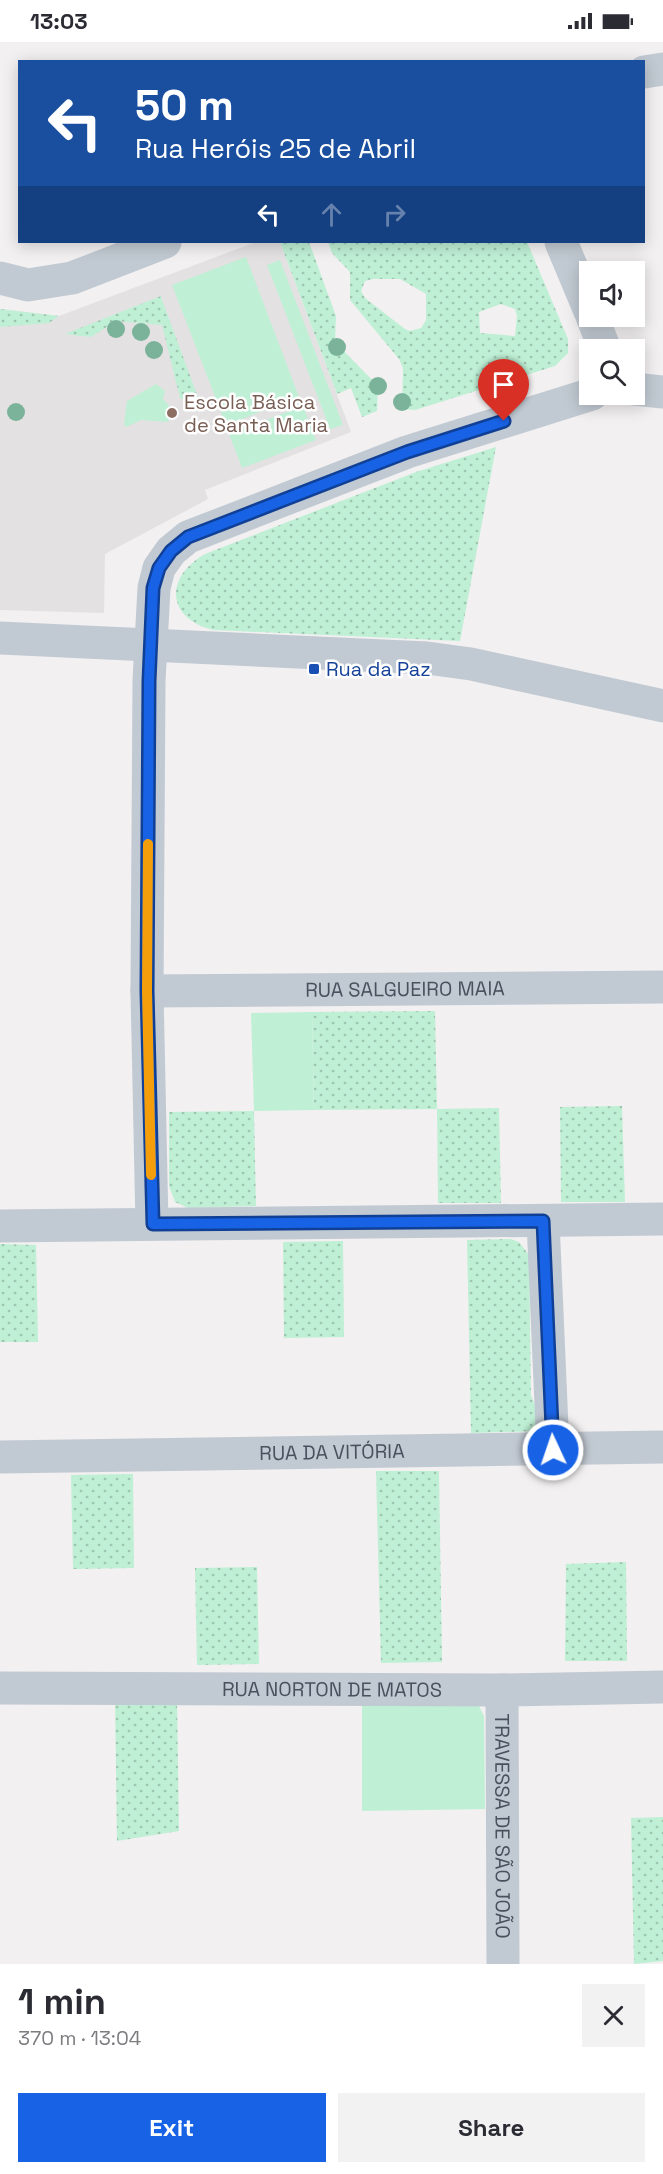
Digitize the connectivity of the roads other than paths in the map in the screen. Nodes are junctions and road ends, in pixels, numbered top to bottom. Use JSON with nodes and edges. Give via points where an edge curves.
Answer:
{"nodes":[{"id":1,"x":663,"y":69,"type":"edge"},
{"id":2,"x":645,"y":72,"type":"edge"},
{"id":3,"x":162,"y":243,"type":"edge"},
{"id":4,"x":561,"y":243,"type":"edge"},
{"id":5,"x":0,"y":278,"type":"edge"},
{"id":6,"x":579,"y":285,"type":"edge"},
{"id":7,"x":645,"y":390,"type":"edge"},
{"id":8,"x":663,"y":392,"type":"edge"},
{"id":9,"x":579,"y":398,"type":"edge"},
{"id":10,"x":0,"y":638,"type":"edge"},
{"id":11,"x":152,"y":647,"type":"junction"},
{"id":12,"x":663,"y":706,"type":"edge"},
{"id":13,"x":663,"y":987,"type":"edge"},
{"id":14,"x":147,"y":991,"type":"junction"},
{"id":15,"x":663,"y":1219,"type":"edge"},
{"id":16,"x":543,"y":1221,"type":"junction"},
{"id":17,"x":153,"y":1224,"type":"junction"},
{"id":18,"x":0,"y":1226,"type":"edge"},
{"id":19,"x":663,"y":1447,"type":"edge"},
{"id":20,"x":553,"y":1450,"type":"junction"},
{"id":21,"x":0,"y":1457,"type":"edge"},
{"id":22,"x":663,"y":1687,"type":"edge"},
{"id":23,"x":0,"y":1688,"type":"edge"},
{"id":24,"x":502,"y":1690,"type":"junction"},
{"id":25,"x":503,"y":1964,"type":"edge"}],
"edges":[{"from":1,"to":2,"type":"street"},
{"from":3,"to":5,"type":"street","via":[[72,278],[28,285]]},
{"from":4,"to":6,"type":"street"},
{"from":7,"to":8,"type":"street"},
{"from":9,"to":11,"type":"street","via":[[407,452],[188,537],[159,568],[153,588]]},
{"from":10,"to":11,"type":"street","via":[[120,642]]},
{"from":11,"to":12,"type":"street","via":[[427,658]]},
{"from":11,"to":14,"type":"street"},
{"from":13,"to":14,"type":"street","name":"RUA SALGUEIRO MAIA"},
{"from":14,"to":17,"type":"street"},
{"from":15,"to":16,"type":"street"},
{"from":16,"to":17,"type":"street"},
{"from":16,"to":20,"type":"street"},
{"from":17,"to":18,"type":"street"},
{"from":19,"to":20,"type":"street","name":"RUA DA VITÓRIA"},
{"from":20,"to":21,"type":"street","name":"RUA DA VITÓRIA"},
{"from":22,"to":24,"type":"street","name":"RUA NORTON DE MATOS"},
{"from":23,"to":24,"type":"street","name":"RUA NORTON DE MATOS"},
{"from":24,"to":25,"type":"street","name":"TRAVESSA DE SÃO JOÃO"}]}
